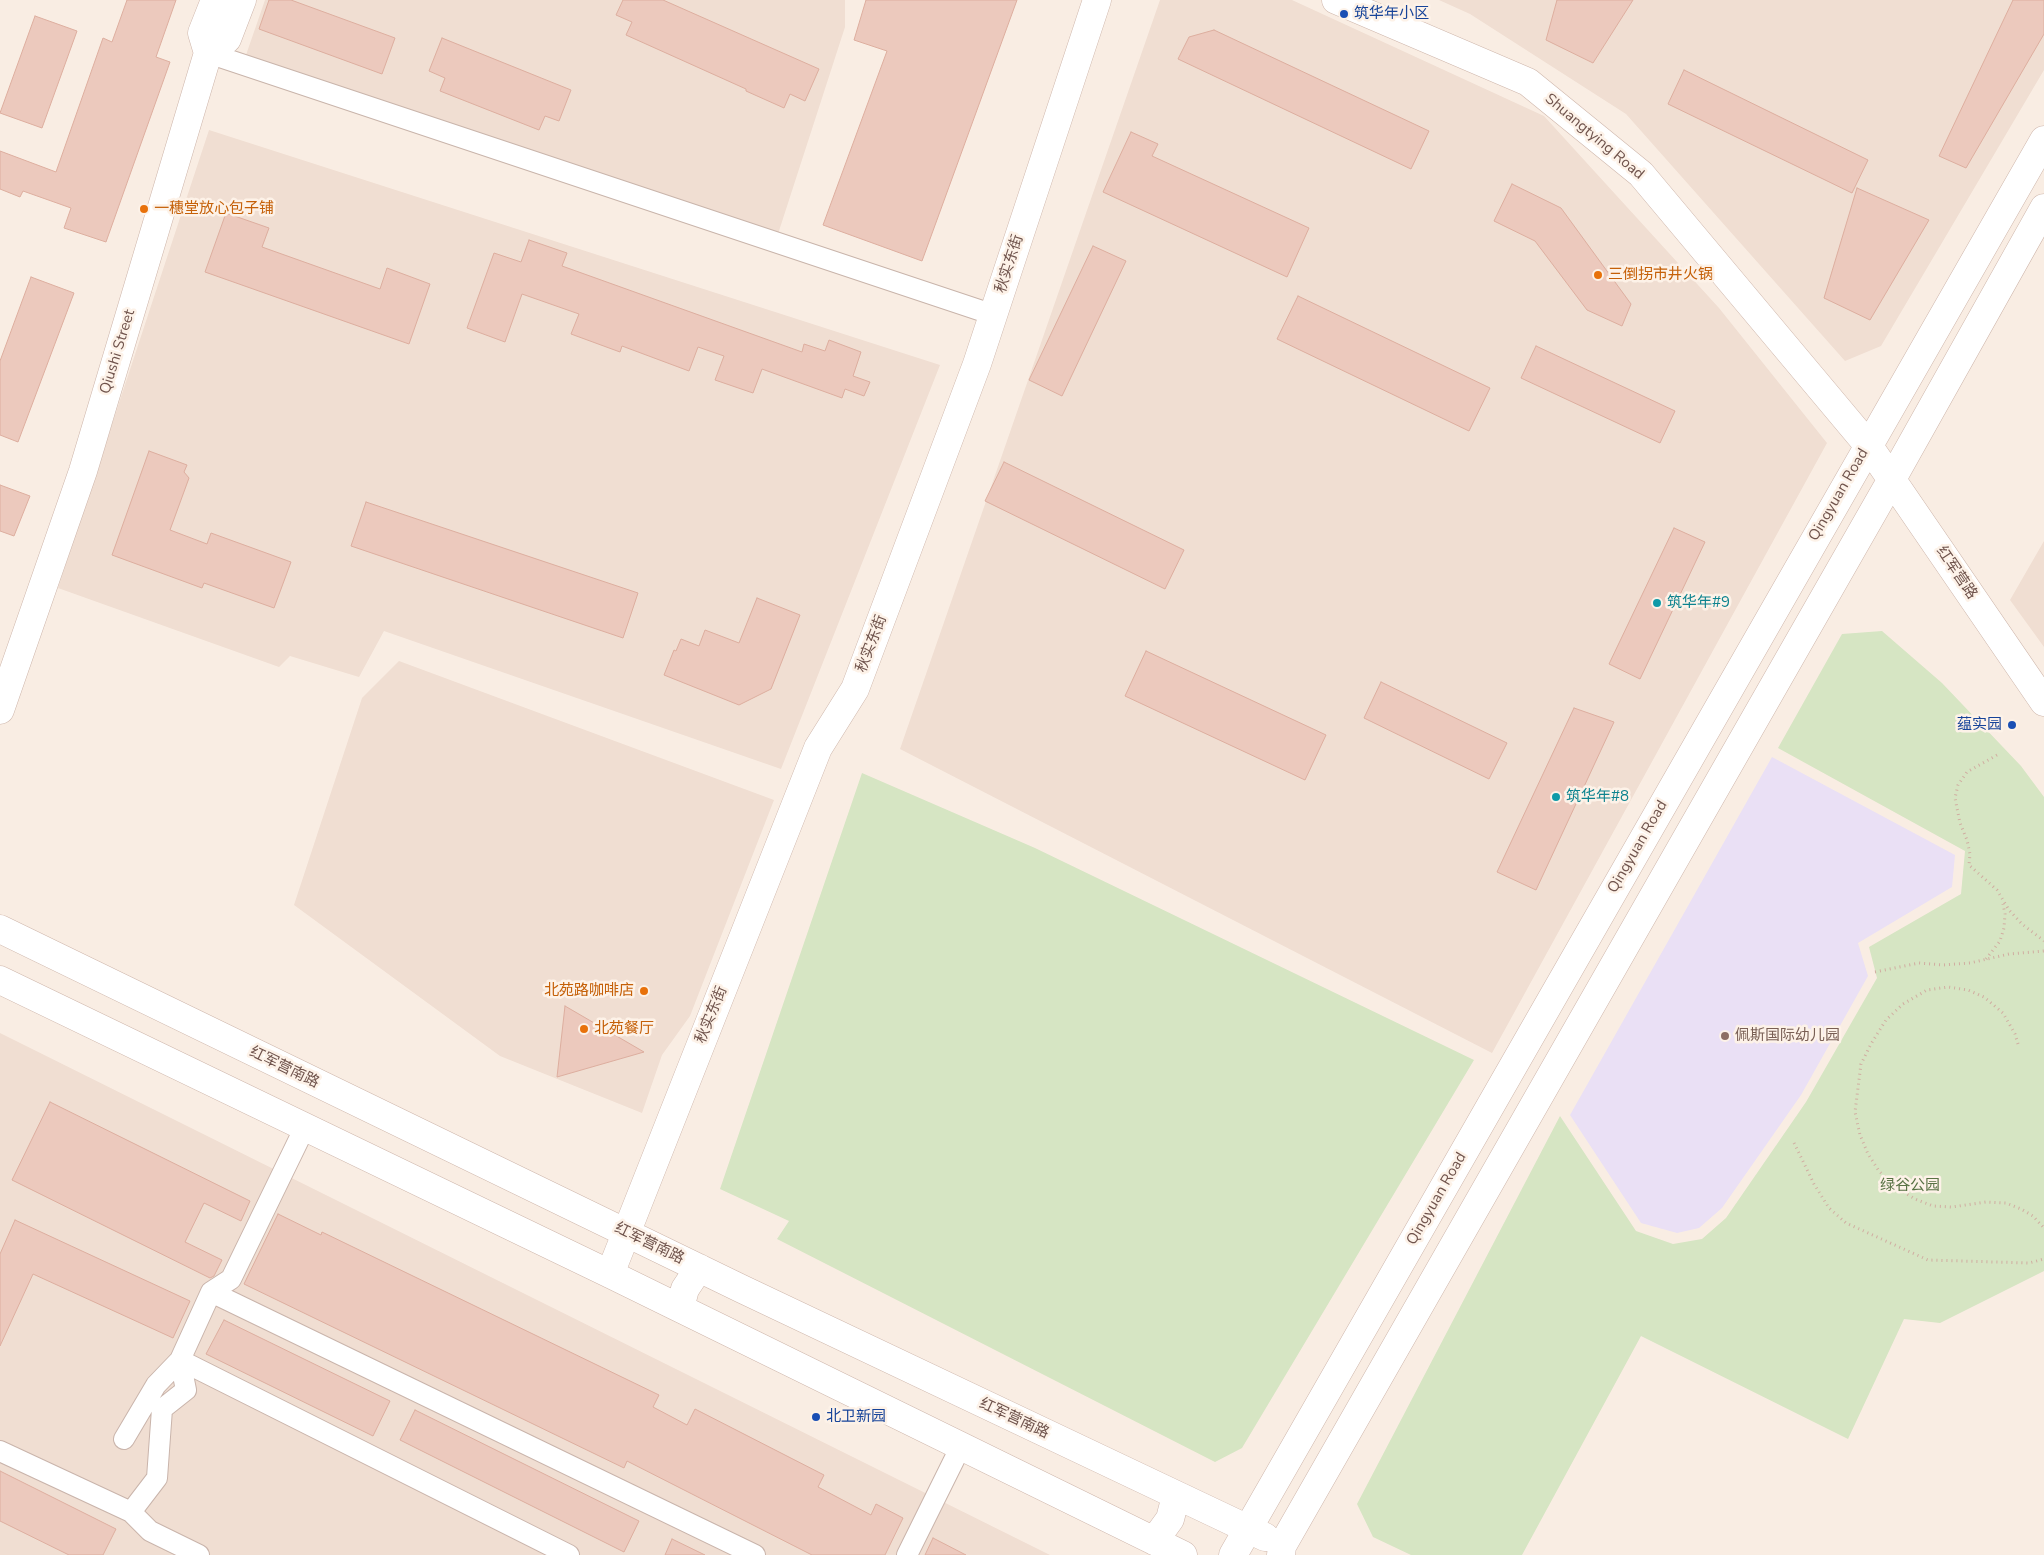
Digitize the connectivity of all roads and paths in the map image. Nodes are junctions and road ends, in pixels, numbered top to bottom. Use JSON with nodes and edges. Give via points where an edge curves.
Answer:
{"nodes":[{"id":1,"x":215,"y":0,"type":"edge"},
{"id":2,"x":242,"y":0,"type":"edge"},
{"id":3,"x":1097,"y":0,"type":"edge"},
{"id":4,"x":1336,"y":0,"type":"edge"},
{"id":5,"x":208,"y":53,"type":"junction"},
{"id":6,"x":2044,"y":140,"type":"edge"},
{"id":7,"x":2044,"y":208,"type":"edge"},
{"id":8,"x":994,"y":315,"type":"junction"},
{"id":9,"x":1868,"y":445,"type":"junction"},
{"id":10,"x":1892,"y":480,"type":"junction"},
{"id":11,"x":2044,"y":702,"type":"edge"},
{"id":12,"x":0,"y":710,"type":"edge"},
{"id":13,"x":1997,"y":755,"type":"dead end"},
{"id":14,"x":2003,"y":900,"type":"junction"},
{"id":15,"x":0,"y":929,"type":"edge"},
{"id":16,"x":2044,"y":941,"type":"edge"},
{"id":17,"x":2044,"y":951,"type":"edge"},
{"id":18,"x":1986,"y":960,"type":"junction"},
{"id":19,"x":1875,"y":972,"type":"dead end"},
{"id":20,"x":0,"y":980,"type":"edge"},
{"id":21,"x":2018,"y":1044,"type":"dead end"},
{"id":22,"x":305,"y":1127,"type":"junction"},
{"id":23,"x":1794,"y":1144,"type":"dead end"},
{"id":24,"x":2044,"y":1228,"type":"edge"},
{"id":25,"x":626,"y":1233,"type":"junction"},
{"id":26,"x":2044,"y":1259,"type":"edge"},
{"id":27,"x":699,"y":1268,"type":"junction"},
{"id":28,"x":610,"y":1274,"type":"junction"},
{"id":29,"x":211,"y":1292,"type":"junction"},
{"id":30,"x":680,"y":1308,"type":"junction"},
{"id":31,"x":180,"y":1360,"type":"junction"},
{"id":32,"x":124,"y":1439,"type":"dead end"},
{"id":33,"x":961,"y":1446,"type":"junction"},
{"id":34,"x":0,"y":1451,"type":"edge"},
{"id":35,"x":1176,"y":1496,"type":"junction"},
{"id":36,"x":131,"y":1512,"type":"junction"},
{"id":37,"x":1248,"y":1528,"type":"junction"},
{"id":38,"x":1154,"y":1541,"type":"junction"},
{"id":39,"x":1288,"y":1552,"type":"edge"},
{"id":40,"x":199,"y":1555,"type":"edge"},
{"id":41,"x":569,"y":1555,"type":"edge"},
{"id":42,"x":755,"y":1555,"type":"edge"},
{"id":43,"x":907,"y":1555,"type":"edge"},
{"id":44,"x":1183,"y":1555,"type":"edge"},
{"id":45,"x":1233,"y":1555,"type":"edge"}],
"edges":[{"from":1,"to":5,"type":"main road","via":[[202,33]]},
{"from":2,"to":5,"type":"main road","via":[[227,39]]},
{"from":3,"to":8,"type":"main road","name":"秋实东街"},
{"from":4,"to":9,"type":"main road","name":"Shuangtying Road","via":[[1528,82],[1641,174]]},
{"from":5,"to":8,"type":"street"},
{"from":5,"to":12,"type":"main road","name":"Qiushi Street","via":[[83,471]]},
{"from":6,"to":9,"type":"main road","name":"Qingyuan Road"},
{"from":7,"to":10,"type":"main road"},
{"from":8,"to":25,"type":"main road","name":"秋实东街","via":[[855,689],[818,748]]},
{"from":9,"to":10,"type":"main road","name":"红军营路"},
{"from":9,"to":37,"type":"main road","name":"Qingyuan Road"},
{"from":10,"to":11,"type":"main road","name":"红军营路"},
{"from":10,"to":39,"type":"main road"},
{"from":13,"to":14,"type":"path","via":[[1968,772],[1958,785],[1955,798],[1969,847],[1970,865]]},
{"from":14,"to":16,"type":"path","via":[[2022,924]]},
{"from":14,"to":18,"type":"path","via":[[2004,928],[2000,941]]},
{"from":15,"to":25,"type":"main road","name":"红军营南路"},
{"from":17,"to":18,"type":"path"},
{"from":18,"to":19,"type":"path","via":[[1943,965],[1919,963]]},
{"from":20,"to":22,"type":"main road"},
{"from":21,"to":24,"type":"path","via":[[2003,1013],[1984,997],[1968,990],[1927,990],[1903,1004],[1886,1020],[1870,1044],[1861,1064],[1855,1112],[1868,1154],[1878,1171],[1901,1191],[1933,1206],[2006,1203],[2033,1216]]},
{"from":22,"to":28,"type":"main road"},
{"from":22,"to":29,"type":"street","via":[[231,1279]]},
{"from":23,"to":26,"type":"path","via":[[1829,1208],[1846,1223],[1928,1260],[2029,1263]]},
{"from":25,"to":27,"type":"main road","name":"红军营南路"},
{"from":25,"to":28,"type":"main road","name":"秋实东街"},
{"from":27,"to":30,"type":"main road","via":[[685,1289]]},
{"from":27,"to":35,"type":"main road","name":"红军营南路"},
{"from":28,"to":30,"type":"main road"},
{"from":29,"to":31,"type":"street"},
{"from":29,"to":42,"type":"street"},
{"from":30,"to":33,"type":"main road"},
{"from":31,"to":32,"type":"street","via":[[156,1385]]},
{"from":31,"to":36,"type":"street","via":[[186,1390],[162,1409],[157,1478]]},
{"from":31,"to":41,"type":"street"},
{"from":33,"to":38,"type":"main road"},
{"from":33,"to":43,"type":"street"},
{"from":34,"to":36,"type":"street"},
{"from":35,"to":37,"type":"main road","name":"红军营南路"},
{"from":35,"to":38,"type":"main road","via":[[1170,1519]]},
{"from":36,"to":40,"type":"street","via":[[150,1531]]},
{"from":37,"to":39,"type":"main road","name":"红军营南路"},
{"from":37,"to":45,"type":"main road","name":"Qingyuan Road"},
{"from":38,"to":44,"type":"main road"}]}
